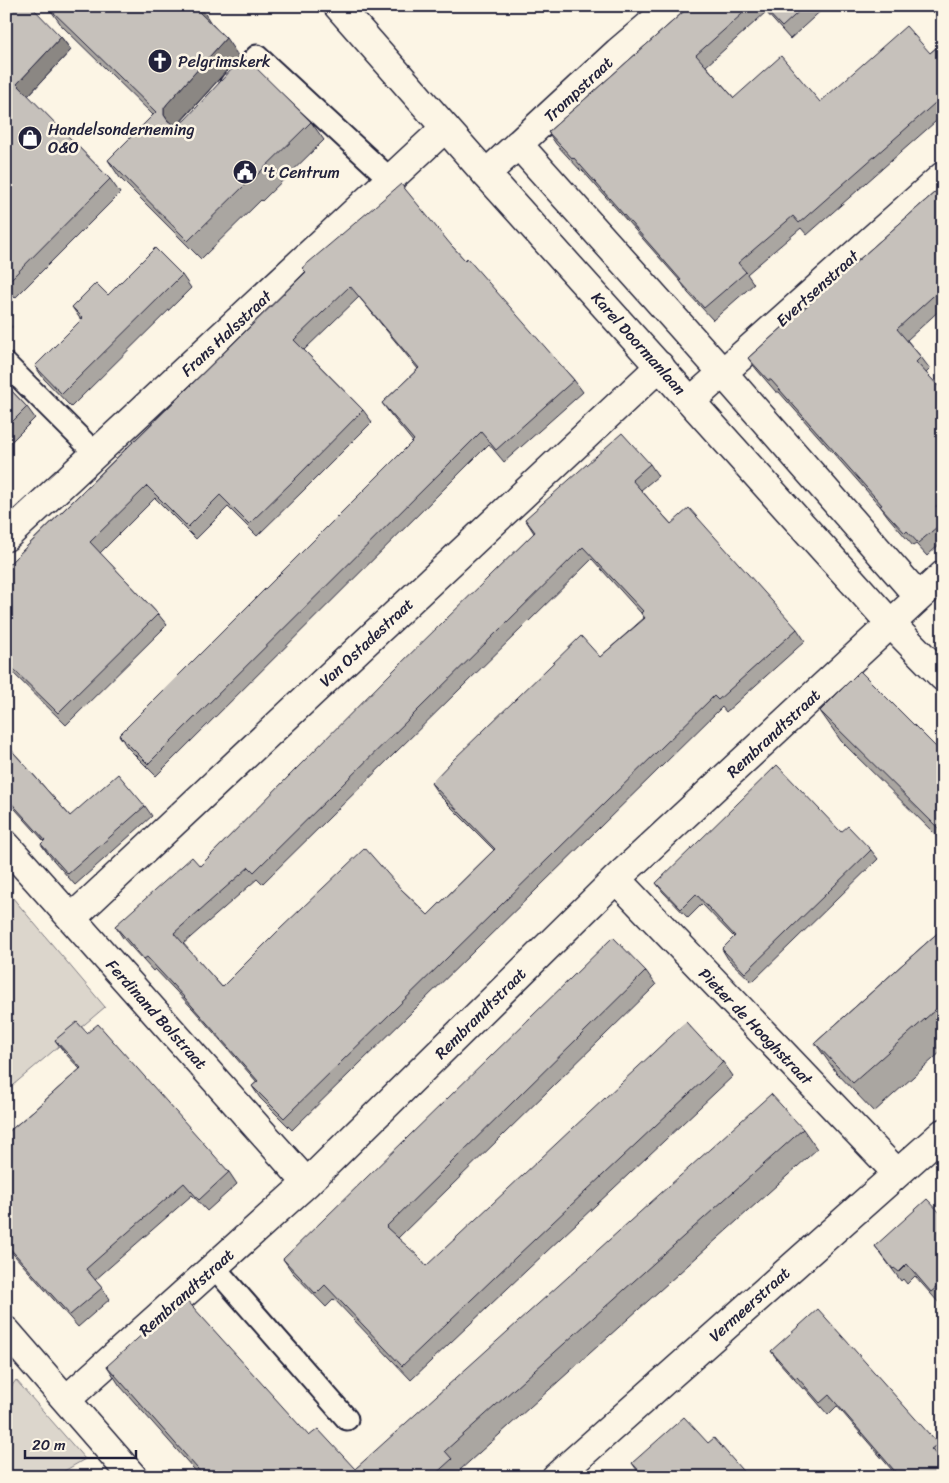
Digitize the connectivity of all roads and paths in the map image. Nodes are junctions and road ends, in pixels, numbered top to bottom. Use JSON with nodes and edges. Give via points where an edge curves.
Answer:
{"nodes":[{"id":1,"x":338,"y":6,"type":"edge"},
{"id":2,"x":672,"y":6,"type":"edge"},
{"id":3,"x":220,"y":96,"type":"edge"},
{"id":4,"x":445,"y":128,"type":"junction"},
{"id":5,"x":518,"y":144,"type":"junction"},
{"id":6,"x":486,"y":174,"type":"junction"},
{"id":7,"x":943,"y":176,"type":"edge"},
{"id":8,"x":390,"y":179,"type":"junction"},
{"id":9,"x":6,"y":364,"type":"edge"},
{"id":10,"x":660,"y":366,"type":"junction"},
{"id":11,"x":723,"y":373,"type":"junction"},
{"id":12,"x":691,"y":401,"type":"junction"},
{"id":13,"x":96,"y":454,"type":"junction"},
{"id":14,"x":6,"y":537,"type":"edge"},
{"id":15,"x":943,"y":575,"type":"edge"},
{"id":16,"x":919,"y":597,"type":"junction"},
{"id":17,"x":891,"y":624,"type":"junction"},
{"id":18,"x":943,"y":677,"type":"edge"},
{"id":19,"x":6,"y":845,"type":"edge"},
{"id":20,"x":616,"y":879,"type":"junction"},
{"id":21,"x":72,"y":918,"type":"junction"},
{"id":22,"x":943,"y":1133,"type":"edge"},
{"id":23,"x":896,"y":1173,"type":"junction"},
{"id":24,"x":307,"y":1183,"type":"junction"},
{"id":25,"x":214,"y":1267,"type":"junction"},
{"id":26,"x":6,"y":1331,"type":"edge"},
{"id":27,"x":66,"y":1400,"type":"junction"},
{"id":28,"x":347,"y":1419,"type":"dead end"},
{"id":29,"x":133,"y":1477,"type":"edge"},
{"id":30,"x":556,"y":1477,"type":"edge"}],
"edges":[{"from":1,"to":4,"type":"street","name":"Karel Doormanlaan"},
{"from":2,"to":5,"type":"street","name":"Trompstraat"},
{"from":3,"to":8,"type":"lane","via":[[257,56]]},
{"from":4,"to":6,"type":"street","name":"Karel Doormanlaan"},
{"from":4,"to":8,"type":"street","name":"Frans Halsstraat"},
{"from":5,"to":6,"type":"street","name":"Trompstraat"},
{"from":5,"to":11,"type":"street"},
{"from":6,"to":10,"type":"street","name":"Karel Doormanlaan"},
{"from":7,"to":11,"type":"street","name":"Evertsenstraat"},
{"from":8,"to":13,"type":"street","name":"Frans Halsstraat"},
{"from":9,"to":13,"type":"lane"},
{"from":10,"to":12,"type":"street","name":"Karel Doormanlaan"},
{"from":10,"to":21,"type":"street","name":"Van Ostadestraat"},
{"from":11,"to":12,"type":"street","name":"Evertsenstraat"},
{"from":11,"to":16,"type":"street"},
{"from":12,"to":17,"type":"street","name":"Karel Doormanlaan"},
{"from":13,"to":14,"type":"street","name":"Frans Halsstraat"},
{"from":15,"to":16,"type":"street","name":"Rembrandtstraat"},
{"from":16,"to":17,"type":"street","name":"Rembrandtstraat"},
{"from":17,"to":18,"type":"street","name":"Karel Doormanlaan"},
{"from":17,"to":20,"type":"street","name":"Rembrandtstraat"},
{"from":19,"to":21,"type":"street","name":"Ferdinand Bolstraat"},
{"from":20,"to":23,"type":"street","name":"Pieter de Hooghstraat"},
{"from":20,"to":24,"type":"street","name":"Rembrandtstraat"},
{"from":21,"to":24,"type":"street","name":"Ferdinand Bolstraat"},
{"from":22,"to":23,"type":"street","name":"Vermeerstraat"},
{"from":23,"to":30,"type":"street","name":"Vermeerstraat"},
{"from":24,"to":25,"type":"street","name":"Rembrandtstraat"},
{"from":25,"to":27,"type":"street","name":"Rembrandtstraat"},
{"from":25,"to":28,"type":"lane"},
{"from":26,"to":27,"type":"street"},
{"from":27,"to":29,"type":"street"}]}
